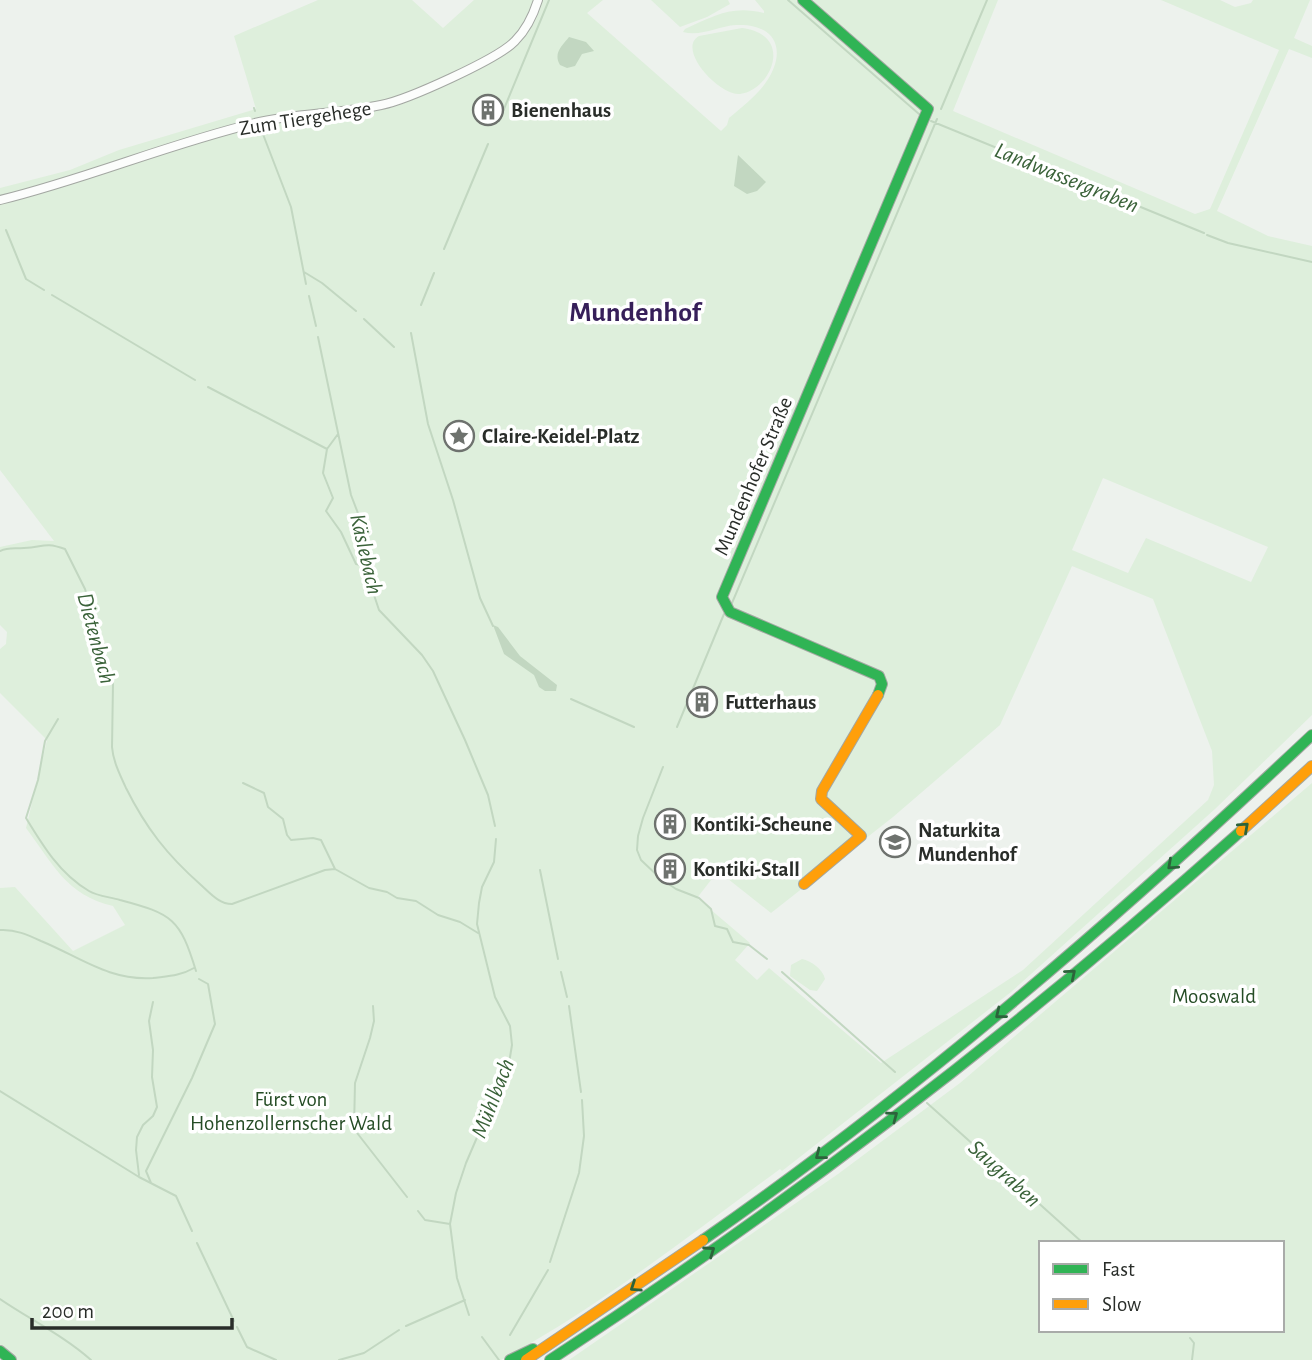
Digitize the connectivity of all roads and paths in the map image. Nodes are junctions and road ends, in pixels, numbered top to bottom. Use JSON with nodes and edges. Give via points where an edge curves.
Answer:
{"nodes":[{"id":1,"x":538,"y":0,"type":"edge"},
{"id":2,"x":803,"y":0,"type":"edge"},
{"id":3,"x":0,"y":200,"type":"edge"},
{"id":4,"x":1312,"y":736,"type":"edge"},
{"id":5,"x":1312,"y":766,"type":"edge"},
{"id":6,"x":804,"y":884,"type":"dead end"},
{"id":7,"x":566,"y":1334,"type":"junction"},
{"id":8,"x":0,"y":1351,"type":"edge"},
{"id":9,"x":553,"y":1359,"type":"edge"},
{"id":10,"x":11,"y":1360,"type":"edge"},
{"id":11,"x":510,"y":1360,"type":"edge"},
{"id":12,"x":526,"y":1360,"type":"edge"}],
"edges":[{"from":1,"to":3,"type":"street","name":"Zum Tiergehege","via":[[525,30],[502,52],[403,98],[363,109],[256,123]]},
{"from":2,"to":6,"type":"main road","name":"Mundenhofer Straße","via":[[928,109],[722,597],[730,612],[879,676],[882,684],[822,791],[821,799],[861,836]]},
{"from":4,"to":7,"type":"main road","one_way":true,"via":[[1009,1007],[798,1172]]},
{"from":9,"to":5,"type":"main road","one_way":true,"via":[[761,1215],[1021,1016]]},
{"from":7,"to":11,"type":"main road"},
{"from":7,"to":12,"type":"main road"},
{"from":8,"to":10,"type":"main road"}]}
